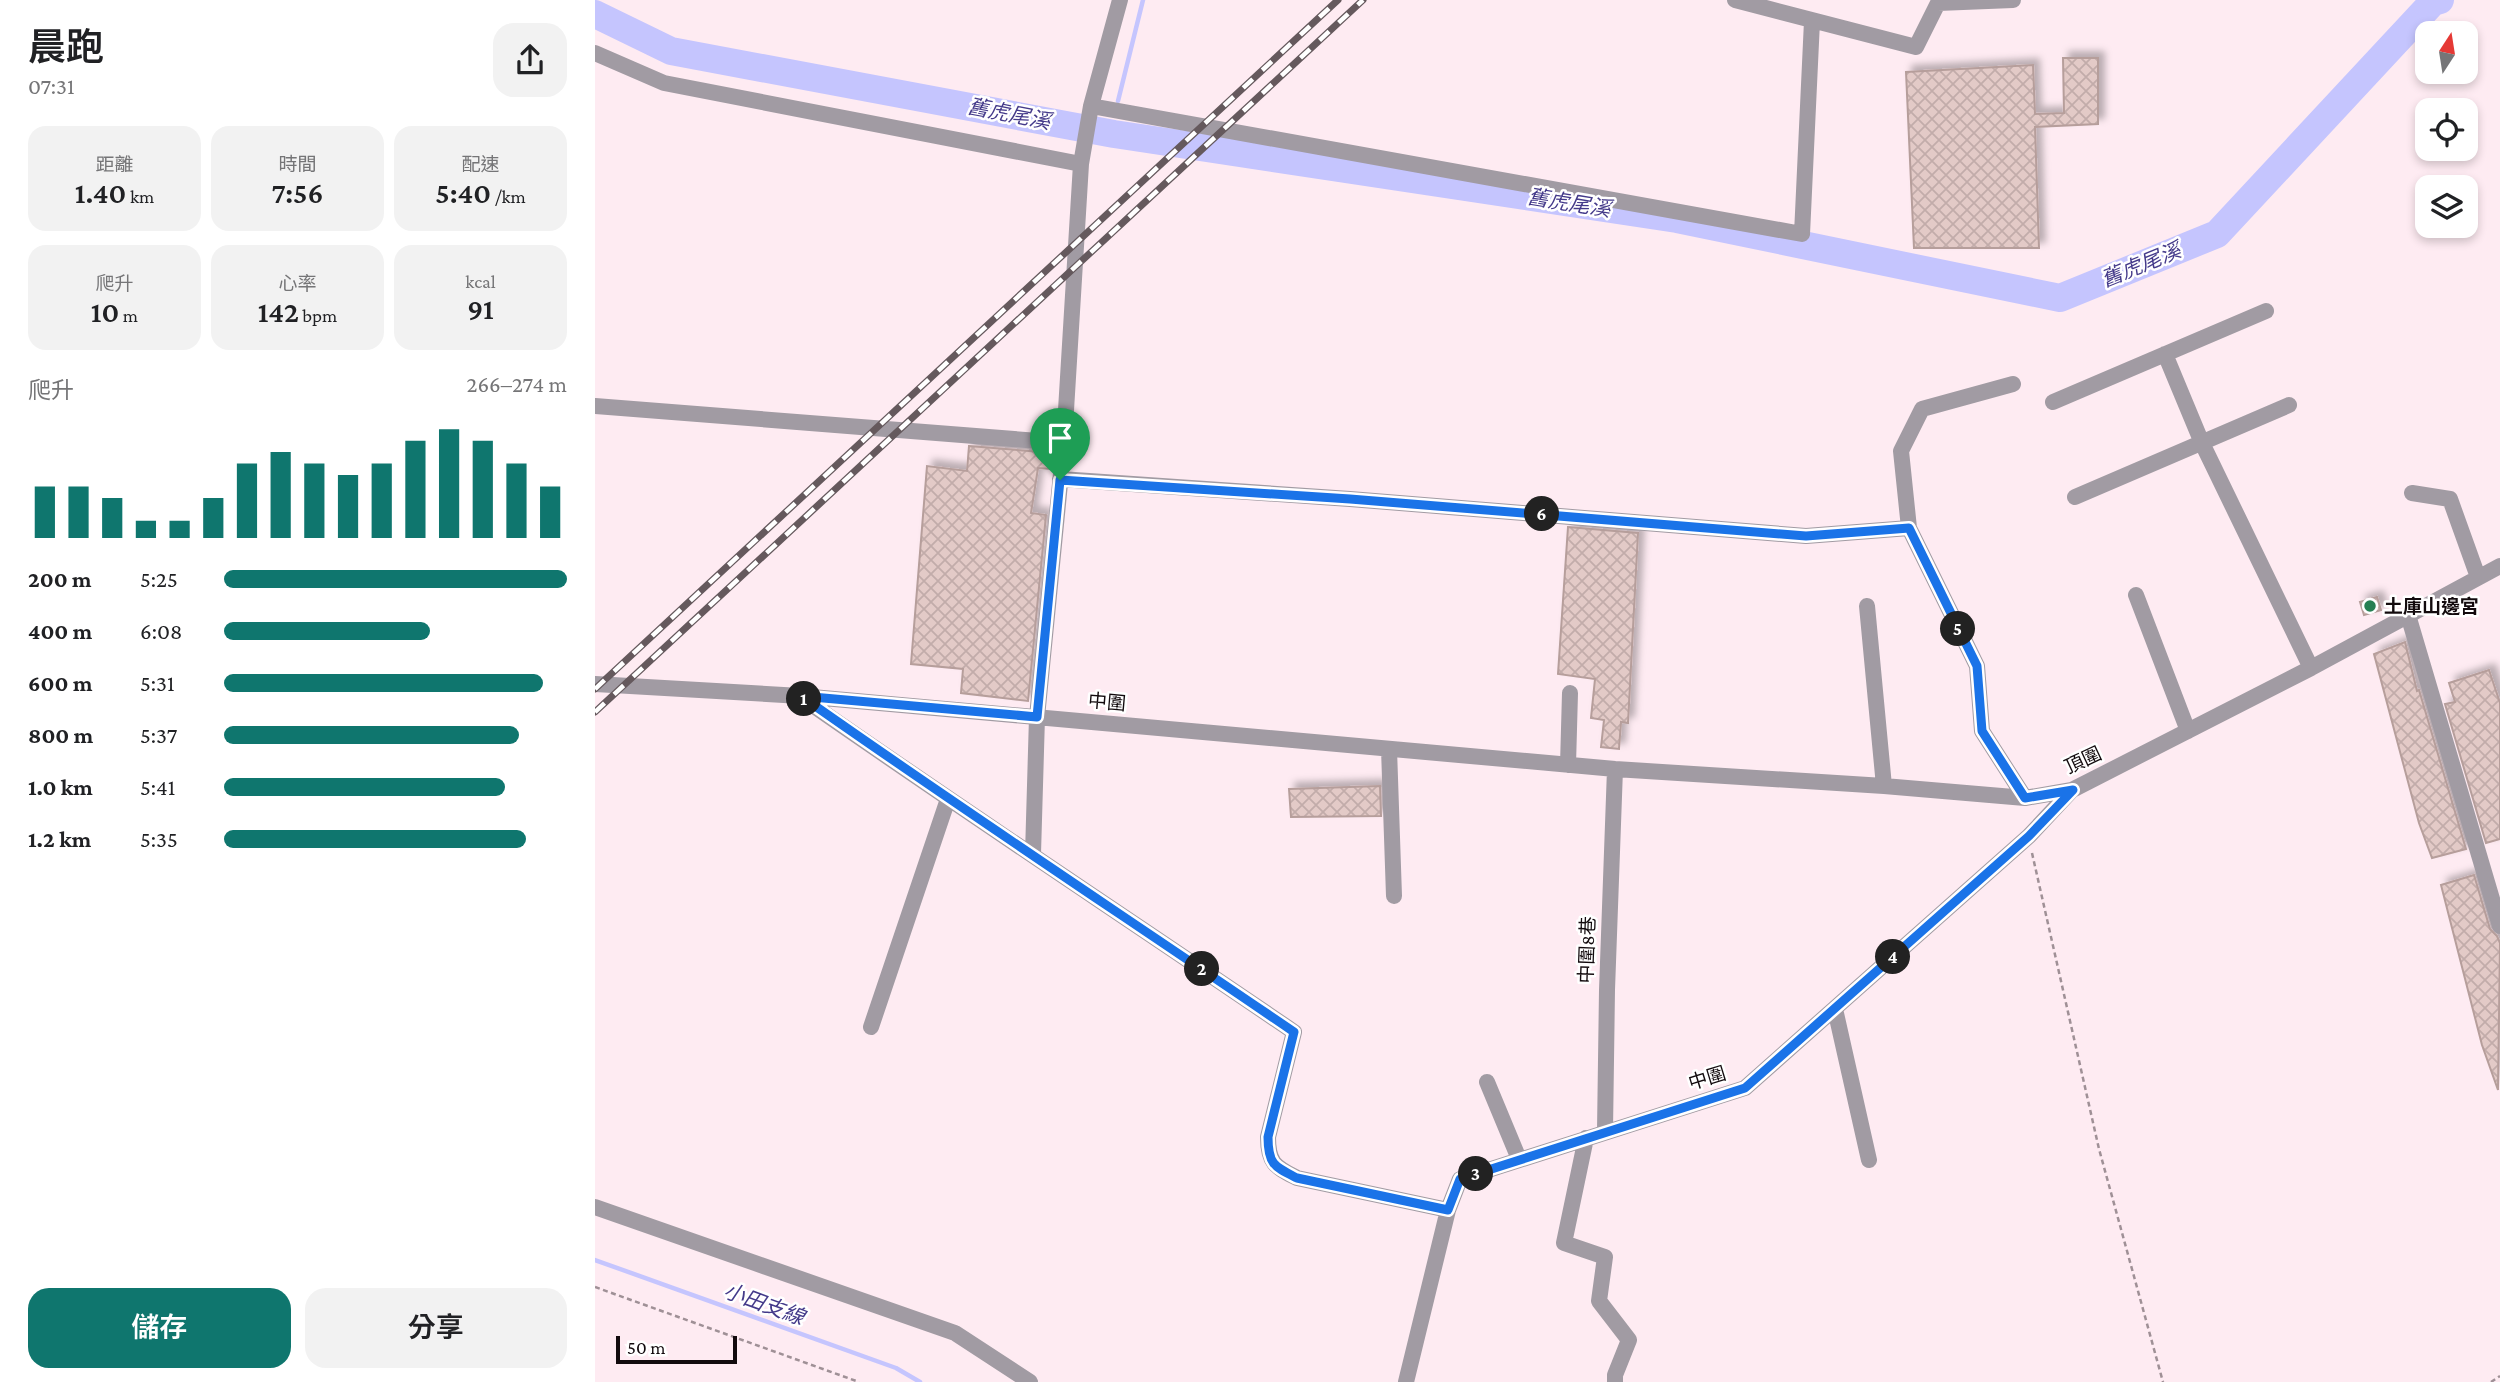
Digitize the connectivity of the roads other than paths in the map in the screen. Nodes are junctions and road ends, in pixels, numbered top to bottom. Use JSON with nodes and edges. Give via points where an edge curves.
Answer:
{"nodes":[{"id":1,"x":1120,"y":0,"type":"edge"},
{"id":2,"x":1735,"y":0,"type":"edge"},
{"id":3,"x":2013,"y":0,"type":"edge"},
{"id":4,"x":1812,"y":21,"type":"junction"},
{"id":5,"x":595,"y":53,"type":"edge"},
{"id":6,"x":1090,"y":111,"type":"junction"},
{"id":7,"x":1081,"y":164,"type":"junction"},
{"id":8,"x":2266,"y":311,"type":"dead end"},
{"id":9,"x":2165,"y":354,"type":"junction"},
{"id":10,"x":2013,"y":384,"type":"dead end"},
{"id":11,"x":2053,"y":402,"type":"dead end"},
{"id":12,"x":2289,"y":405,"type":"dead end"},
{"id":13,"x":595,"y":406,"type":"edge"},
{"id":14,"x":1063,"y":443,"type":"junction"},
{"id":15,"x":2202,"y":443,"type":"junction"},
{"id":16,"x":1060,"y":480,"type":"junction"},
{"id":17,"x":2412,"y":493,"type":"dead end"},
{"id":18,"x":2075,"y":497,"type":"dead end"},
{"id":19,"x":1909,"y":528,"type":"junction"},
{"id":20,"x":2500,"y":566,"type":"edge"},
{"id":21,"x":2477,"y":577,"type":"junction"},
{"id":22,"x":2136,"y":595,"type":"dead end"},
{"id":23,"x":1867,"y":606,"type":"dead end"},
{"id":24,"x":2408,"y":615,"type":"junction"},
{"id":25,"x":2311,"y":668,"type":"junction"},
{"id":26,"x":595,"y":684,"type":"edge"},
{"id":27,"x":1570,"y":693,"type":"dead end"},
{"id":28,"x":801,"y":696,"type":"junction"},
{"id":29,"x":1037,"y":717,"type":"junction"},
{"id":30,"x":2188,"y":731,"type":"junction"},
{"id":31,"x":1389,"y":749,"type":"junction"},
{"id":32,"x":1568,"y":765,"type":"junction"},
{"id":33,"x":1615,"y":769,"type":"junction"},
{"id":34,"x":1884,"y":786,"type":"junction"},
{"id":35,"x":2073,"y":790,"type":"junction"},
{"id":36,"x":2025,"y":798,"type":"junction"},
{"id":37,"x":948,"y":799,"type":"junction"},
{"id":38,"x":1033,"y":854,"type":"junction"},
{"id":39,"x":1394,"y":896,"type":"dead end"},
{"id":40,"x":2500,"y":926,"type":"edge"},
{"id":41,"x":1835,"y":1009,"type":"junction"},
{"id":42,"x":871,"y":1027,"type":"dead end"},
{"id":43,"x":1487,"y":1082,"type":"dead end"},
{"id":44,"x":1605,"y":1131,"type":"junction"},
{"id":45,"x":1585,"y":1138,"type":"junction"},
{"id":46,"x":1519,"y":1159,"type":"junction"},
{"id":47,"x":1868,"y":1160,"type":"dead end"},
{"id":48,"x":595,"y":1207,"type":"edge"},
{"id":49,"x":1448,"y":1210,"type":"junction"},
{"id":50,"x":1030,"y":1382,"type":"edge"},
{"id":51,"x":1406,"y":1382,"type":"edge"},
{"id":52,"x":1615,"y":1382,"type":"edge"}],
"edges":[{"from":1,"to":6,"type":"street"},
{"from":2,"to":4,"type":"street"},
{"from":3,"to":4,"type":"street","via":[[1938,3],[1916,47]]},
{"from":4,"to":6,"type":"street","via":[[1803,234]]},
{"from":5,"to":7,"type":"street","via":[[664,83]]},
{"from":6,"to":7,"type":"street"},
{"from":7,"to":14,"type":"street"},
{"from":8,"to":9,"type":"street"},
{"from":9,"to":11,"type":"street"},
{"from":9,"to":15,"type":"street"},
{"from":10,"to":19,"type":"street","via":[[1922,409],[1901,451]]},
{"from":12,"to":15,"type":"street"},
{"from":13,"to":14,"type":"street"},
{"from":14,"to":16,"type":"street"},
{"from":15,"to":18,"type":"street"},
{"from":15,"to":25,"type":"street"},
{"from":16,"to":19,"type":"street","via":[[1806,536]]},
{"from":16,"to":29,"type":"street"},
{"from":17,"to":21,"type":"street","via":[[2450,499]]},
{"from":19,"to":36,"type":"street","via":[[1977,666],[1982,731]]},
{"from":20,"to":21,"type":"street","name":"頂圍"},
{"from":21,"to":24,"type":"street","name":"頂圍"},
{"from":22,"to":30,"type":"street"},
{"from":23,"to":34,"type":"street"},
{"from":24,"to":25,"type":"street","name":"頂圍"},
{"from":24,"to":40,"type":"street"},
{"from":25,"to":30,"type":"street","name":"頂圍"},
{"from":26,"to":28,"type":"street","name":"中圍"},
{"from":27,"to":32,"type":"street"},
{"from":28,"to":29,"type":"street","name":"中圍"},
{"from":28,"to":37,"type":"street"},
{"from":29,"to":31,"type":"street","name":"中圍"},
{"from":29,"to":38,"type":"street"},
{"from":30,"to":35,"type":"street","name":"頂圍"},
{"from":31,"to":32,"type":"street","name":"中圍"},
{"from":31,"to":39,"type":"street"},
{"from":32,"to":33,"type":"street","name":"中圍"},
{"from":33,"to":34,"type":"street","name":"頂圍"},
{"from":33,"to":44,"type":"street","name":"中圍8巷"},
{"from":34,"to":36,"type":"street","name":"頂圍"},
{"from":35,"to":36,"type":"street","name":"頂圍"},
{"from":35,"to":41,"type":"street","name":"中圍","via":[[2029,836]]},
{"from":37,"to":38,"type":"street"},
{"from":37,"to":42,"type":"street"},
{"from":38,"to":49,"type":"street","via":[[1294,1032],[1268,1137],[1275,1167],[1297,1178]]},
{"from":41,"to":44,"type":"street","name":"中圍","via":[[1745,1088]]},
{"from":41,"to":47,"type":"street"},
{"from":43,"to":46,"type":"street"},
{"from":44,"to":45,"type":"street","name":"中圍"},
{"from":45,"to":46,"type":"street","name":"中圍"},
{"from":45,"to":52,"type":"street","via":[[1564,1244],[1605,1257],[1599,1301],[1629,1340]]},
{"from":46,"to":49,"type":"street","name":"中圍","via":[[1460,1179]]},
{"from":48,"to":50,"type":"street","via":[[955,1333]]},
{"from":49,"to":51,"type":"street","name":"中圍"}]}
